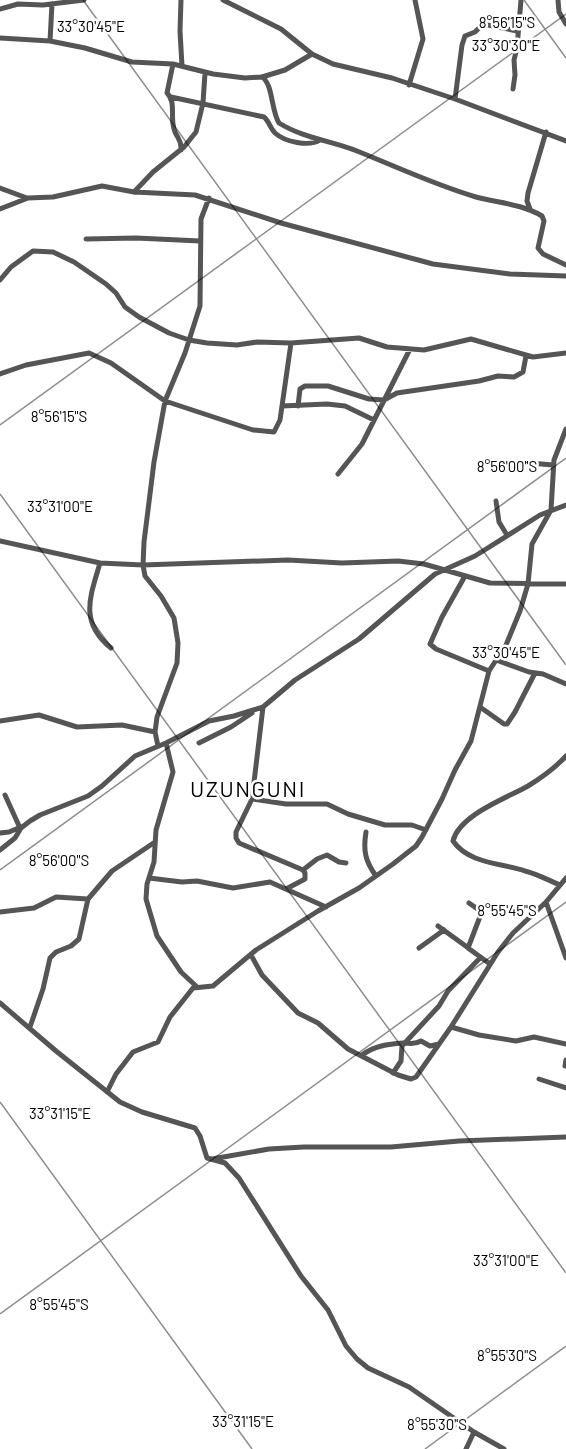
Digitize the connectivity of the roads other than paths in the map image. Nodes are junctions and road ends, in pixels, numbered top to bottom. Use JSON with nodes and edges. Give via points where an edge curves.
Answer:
{"nodes":[{"id":1,"x":84,"y":0,"type":"edge"},
{"id":2,"x":181,"y":0,"type":"edge"},
{"id":3,"x":223,"y":0,"type":"edge"},
{"id":4,"x":415,"y":0,"type":"edge"},
{"id":5,"x":521,"y":0,"type":"edge"},
{"id":6,"x":558,"y":0,"type":"edge"},
{"id":7,"x":52,"y":4,"type":"junction"},
{"id":8,"x":0,"y":9,"type":"edge"},
{"id":9,"x":566,"y":24,"type":"edge"},
{"id":10,"x":517,"y":31,"type":"junction"},
{"id":11,"x":0,"y":38,"type":"edge"},
{"id":12,"x":50,"y":40,"type":"junction"},
{"id":13,"x":312,"y":54,"type":"junction"},
{"id":14,"x":173,"y":64,"type":"junction"},
{"id":15,"x":182,"y":66,"type":"junction"},
{"id":16,"x":205,"y":73,"type":"junction"},
{"id":17,"x":262,"y":77,"type":"junction"},
{"id":18,"x":409,"y":85,"type":"junction"},
{"id":19,"x":513,"y":89,"type":"dead end"},
{"id":20,"x":171,"y":97,"type":"junction"},
{"id":21,"x":455,"y":99,"type":"junction"},
{"id":22,"x":203,"y":103,"type":"junction"},
{"id":23,"x":546,"y":132,"type":"junction"},
{"id":24,"x":320,"y":140,"type":"junction"},
{"id":25,"x":566,"y":141,"type":"edge"},
{"id":26,"x":181,"y":150,"type":"junction"},
{"id":27,"x":0,"y":188,"type":"edge"},
{"id":28,"x":134,"y":192,"type":"junction"},
{"id":29,"x":28,"y":198,"type":"junction"},
{"id":30,"x":209,"y":198,"type":"junction"},
{"id":31,"x":0,"y":209,"type":"edge"},
{"id":32,"x":530,"y":209,"type":"junction"},
{"id":33,"x":87,"y":239,"type":"dead end"},
{"id":34,"x":200,"y":241,"type":"junction"},
{"id":35,"x":566,"y":265,"type":"edge"},
{"id":36,"x":566,"y":276,"type":"edge"},
{"id":37,"x":0,"y":280,"type":"edge"},
{"id":38,"x":189,"y":340,"type":"junction"},
{"id":39,"x":291,"y":343,"type":"junction"},
{"id":40,"x":410,"y":349,"type":"junction"},
{"id":41,"x":566,"y":353,"type":"edge"},
{"id":42,"x":526,"y":356,"type":"junction"},
{"id":43,"x":1,"y":373,"type":"edge"},
{"id":44,"x":384,"y":400,"type":"junction"},
{"id":45,"x":165,"y":401,"type":"junction"},
{"id":46,"x":282,"y":406,"type":"junction"},
{"id":47,"x":298,"y":406,"type":"junction"},
{"id":48,"x":374,"y":420,"type":"junction"},
{"id":49,"x":566,"y":429,"type":"edge"},
{"id":50,"x":518,"y":462,"type":"dead end"},
{"id":51,"x":553,"y":465,"type":"junction"},
{"id":52,"x":338,"y":474,"type":"dead end"},
{"id":53,"x":496,"y":501,"type":"dead end"},
{"id":54,"x":566,"y":505,"type":"edge"},
{"id":55,"x":551,"y":510,"type":"junction"},
{"id":56,"x":507,"y":535,"type":"junction"},
{"id":57,"x":0,"y":541,"type":"edge"},
{"id":58,"x":100,"y":563,"type":"junction"},
{"id":59,"x":143,"y":565,"type":"junction"},
{"id":60,"x":443,"y":569,"type":"junction"},
{"id":61,"x":465,"y":576,"type":"junction"},
{"id":62,"x":528,"y":584,"type":"junction"},
{"id":63,"x":566,"y":584,"type":"edge"},
{"id":64,"x":111,"y":648,"type":"dead end"},
{"id":65,"x":496,"y":660,"type":"junction"},
{"id":66,"x":489,"y":671,"type":"junction"},
{"id":67,"x":534,"y":673,"type":"junction"},
{"id":68,"x":566,"y":684,"type":"edge"},
{"id":69,"x":263,"y":707,"type":"junction"},
{"id":70,"x":480,"y":707,"type":"junction"},
{"id":71,"x":255,"y":710,"type":"junction"},
{"id":72,"x":0,"y":721,"type":"edge"},
{"id":73,"x":155,"y":732,"type":"junction"},
{"id":74,"x":166,"y":743,"type":"junction"},
{"id":75,"x":199,"y":743,"type":"dead end"},
{"id":76,"x":158,"y":746,"type":"junction"},
{"id":77,"x":566,"y":756,"type":"edge"},
{"id":78,"x":5,"y":795,"type":"dead end"},
{"id":79,"x":252,"y":799,"type":"junction"},
{"id":80,"x":22,"y":827,"type":"junction"},
{"id":81,"x":426,"y":830,"type":"junction"},
{"id":82,"x":366,"y":832,"type":"dead end"},
{"id":83,"x":0,"y":833,"type":"edge"},
{"id":84,"x":155,"y":842,"type":"junction"},
{"id":85,"x":0,"y":850,"type":"edge"},
{"id":86,"x":346,"y":863,"type":"dead end"},
{"id":87,"x":303,"y":870,"type":"junction"},
{"id":88,"x":376,"y":876,"type":"junction"},
{"id":89,"x":148,"y":878,"type":"junction"},
{"id":90,"x":566,"y":878,"type":"edge"},
{"id":91,"x":560,"y":885,"type":"junction"},
{"id":92,"x":286,"y":889,"type":"junction"},
{"id":93,"x":88,"y":899,"type":"junction"},
{"id":94,"x":546,"y":902,"type":"junction"},
{"id":95,"x":469,"y":903,"type":"dead end"},
{"id":96,"x":326,"y":907,"type":"junction"},
{"id":97,"x":0,"y":912,"type":"edge"},
{"id":98,"x":438,"y":926,"type":"dead end"},
{"id":99,"x":444,"y":930,"type":"junction"},
{"id":100,"x":467,"y":947,"type":"junction"},
{"id":101,"x":419,"y":948,"type":"dead end"},
{"id":102,"x":251,"y":954,"type":"junction"},
{"id":103,"x":480,"y":958,"type":"junction"},
{"id":104,"x":566,"y":958,"type":"edge"},
{"id":105,"x":490,"y":964,"type":"junction"},
{"id":106,"x":196,"y":987,"type":"junction"},
{"id":107,"x":0,"y":1003,"type":"edge"},
{"id":108,"x":30,"y":1027,"type":"junction"},
{"id":109,"x":451,"y":1027,"type":"junction"},
{"id":110,"x":404,"y":1043,"type":"junction"},
{"id":111,"x":439,"y":1044,"type":"junction"},
{"id":112,"x":566,"y":1044,"type":"edge"},
{"id":113,"x":362,"y":1055,"type":"junction"},
{"id":114,"x":393,"y":1072,"type":"junction"},
{"id":115,"x":539,"y":1079,"type":"dead end"},
{"id":116,"x":566,"y":1088,"type":"edge"},
{"id":117,"x":107,"y":1092,"type":"junction"},
{"id":118,"x":566,"y":1137,"type":"edge"},
{"id":119,"x":208,"y":1160,"type":"junction"},
{"id":120,"x":474,"y":1432,"type":"junction"},
{"id":121,"x":466,"y":1449,"type":"edge"},
{"id":122,"x":504,"y":1449,"type":"edge"}],
"edges":[{"from":1,"to":7,"type":"street"},
{"from":2,"to":15,"type":"street"},
{"from":3,"to":13,"type":"street","via":[[281,29]]},
{"from":4,"to":18,"type":"street","via":[[423,39]]},
{"from":5,"to":10,"type":"street"},
{"from":6,"to":9,"type":"street"},
{"from":7,"to":8,"type":"street","via":[[18,4]]},
{"from":7,"to":12,"type":"street"},
{"from":10,"to":19,"type":"street"},
{"from":10,"to":21,"type":"street","via":[[488,23],[465,36]]},
{"from":11,"to":12,"type":"street"},
{"from":12,"to":14,"type":"street","via":[[132,62]]},
{"from":13,"to":17,"type":"street","via":[[285,70]]},
{"from":13,"to":18,"type":"street","via":[[333,64]]},
{"from":14,"to":15,"type":"street"},
{"from":14,"to":20,"type":"street","via":[[167,93]]},
{"from":15,"to":16,"type":"street"},
{"from":16,"to":17,"type":"street"},
{"from":16,"to":22,"type":"street"},
{"from":17,"to":24,"type":"street","via":[[269,85],[279,123]]},
{"from":18,"to":21,"type":"street"},
{"from":20,"to":22,"type":"street"},
{"from":20,"to":26,"type":"street"},
{"from":21,"to":23,"type":"street"},
{"from":22,"to":24,"type":"street","via":[[264,117],[276,133],[286,138],[310,144]]},
{"from":22,"to":26,"type":"street","via":[[196,132]]},
{"from":23,"to":25,"type":"street"},
{"from":23,"to":32,"type":"street","via":[[528,193]]},
{"from":24,"to":32,"type":"street","via":[[355,150],[447,188]]},
{"from":26,"to":28,"type":"street"},
{"from":27,"to":29,"type":"street"},
{"from":28,"to":29,"type":"street","via":[[102,186],[53,197]]},
{"from":28,"to":30,"type":"street"},
{"from":29,"to":31,"type":"street"},
{"from":30,"to":34,"type":"street","via":[[201,219]]},
{"from":30,"to":36,"type":"street","via":[[427,262],[510,274]]},
{"from":32,"to":35,"type":"street","via":[[544,221],[538,248]]},
{"from":33,"to":34,"type":"street"},
{"from":34,"to":38,"type":"street","via":[[200,306]]},
{"from":37,"to":38,"type":"street","via":[[33,251],[53,252],[112,288],[125,307],[139,317]]},
{"from":38,"to":39,"type":"street","via":[[226,345]]},
{"from":38,"to":45,"type":"street"},
{"from":39,"to":40,"type":"street","via":[[359,338]]},
{"from":39,"to":46,"type":"street"},
{"from":40,"to":42,"type":"street","via":[[435,348],[471,339]]},
{"from":40,"to":44,"type":"street"},
{"from":41,"to":42,"type":"street"},
{"from":42,"to":44,"type":"street","via":[[523,372],[518,376],[498,375],[401,392]]},
{"from":43,"to":45,"type":"street","via":[[90,353]]},
{"from":44,"to":47,"type":"street","via":[[334,387],[305,386],[300,389]]},
{"from":44,"to":48,"type":"street"},
{"from":45,"to":46,"type":"street","via":[[266,432],[276,429]]},
{"from":45,"to":59,"type":"street"},
{"from":46,"to":47,"type":"street"},
{"from":47,"to":48,"type":"street","via":[[345,405]]},
{"from":48,"to":52,"type":"street","via":[[362,444]]},
{"from":49,"to":51,"type":"street"},
{"from":50,"to":51,"type":"street"},
{"from":51,"to":55,"type":"street"},
{"from":53,"to":56,"type":"street"},
{"from":54,"to":55,"type":"street"},
{"from":55,"to":56,"type":"street"},
{"from":55,"to":62,"type":"street","via":[[532,544]]},
{"from":56,"to":60,"type":"street","via":[[475,556]]},
{"from":57,"to":58,"type":"street"},
{"from":58,"to":59,"type":"street"},
{"from":58,"to":64,"type":"street","via":[[89,610],[94,630]]},
{"from":59,"to":60,"type":"street","via":[[398,561]]},
{"from":59,"to":73,"type":"street","via":[[145,576],[168,607],[177,630],[177,663]]},
{"from":60,"to":61,"type":"street"},
{"from":60,"to":69,"type":"street","via":[[360,639],[295,680]]},
{"from":61,"to":62,"type":"street","via":[[497,584]]},
{"from":61,"to":66,"type":"street","via":[[430,644]]},
{"from":62,"to":63,"type":"street"},
{"from":62,"to":65,"type":"street","via":[[511,635]]},
{"from":65,"to":66,"type":"street"},
{"from":65,"to":67,"type":"street"},
{"from":66,"to":70,"type":"street"},
{"from":67,"to":68,"type":"street"},
{"from":67,"to":70,"type":"street","via":[[507,724]]},
{"from":69,"to":71,"type":"street"},
{"from":69,"to":79,"type":"street"},
{"from":70,"to":81,"type":"street","via":[[471,741]]},
{"from":71,"to":74,"type":"street","via":[[209,721]]},
{"from":71,"to":75,"type":"street"},
{"from":72,"to":73,"type":"street","via":[[39,716],[77,727],[122,725]]},
{"from":73,"to":76,"type":"street"},
{"from":74,"to":76,"type":"street"},
{"from":74,"to":84,"type":"street","via":[[173,772]]},
{"from":76,"to":80,"type":"street","via":[[130,759],[88,796],[40,815]]},
{"from":77,"to":91,"type":"street","via":[[528,786],[472,817],[453,841],[475,858],[525,870]]},
{"from":78,"to":80,"type":"street"},
{"from":79,"to":81,"type":"street","via":[[327,804],[385,825],[411,825]]},
{"from":79,"to":87,"type":"street","via":[[236,832],[237,841]]},
{"from":80,"to":83,"type":"street"},
{"from":80,"to":85,"type":"street"},
{"from":81,"to":88,"type":"street","via":[[416,846]]},
{"from":82,"to":88,"type":"street","via":[[364,854]]},
{"from":84,"to":89,"type":"street"},
{"from":84,"to":93,"type":"street","via":[[112,871]]},
{"from":86,"to":87,"type":"street","via":[[327,855]]},
{"from":87,"to":92,"type":"street","via":[[305,879]]},
{"from":88,"to":96,"type":"street"},
{"from":89,"to":92,"type":"street","via":[[233,888],[270,882]]},
{"from":89,"to":106,"type":"street","via":[[146,899],[157,936]]},
{"from":90,"to":91,"type":"street"},
{"from":91,"to":94,"type":"street"},
{"from":92,"to":96,"type":"street"},
{"from":93,"to":97,"type":"street","via":[[56,897],[34,908]]},
{"from":93,"to":108,"type":"street","via":[[79,939],[50,958]]},
{"from":94,"to":104,"type":"street"},
{"from":94,"to":105,"type":"street","via":[[513,933]]},
{"from":95,"to":100,"type":"street","via":[[481,914]]},
{"from":96,"to":102,"type":"street"},
{"from":98,"to":99,"type":"street"},
{"from":99,"to":100,"type":"street"},
{"from":99,"to":101,"type":"street"},
{"from":100,"to":103,"type":"street"},
{"from":102,"to":106,"type":"street","via":[[213,986]]},
{"from":102,"to":113,"type":"street","via":[[262,975],[294,1010]]},
{"from":103,"to":105,"type":"street"},
{"from":103,"to":110,"type":"street"},
{"from":105,"to":109,"type":"street"},
{"from":106,"to":117,"type":"street","via":[[173,1013],[158,1042],[133,1052]]},
{"from":107,"to":108,"type":"street"},
{"from":108,"to":117,"type":"street"},
{"from":109,"to":111,"type":"street"},
{"from":109,"to":112,"type":"street","via":[[516,1041],[534,1037]]},
{"from":110,"to":111,"type":"street"},
{"from":110,"to":113,"type":"street","via":[[374,1047]]},
{"from":110,"to":114,"type":"street","via":[[401,1061]]},
{"from":111,"to":114,"type":"street","via":[[415,1078]]},
{"from":113,"to":114,"type":"street"},
{"from":115,"to":116,"type":"street"},
{"from":117,"to":119,"type":"street","via":[[134,1109],[195,1128]]},
{"from":118,"to":119,"type":"street","via":[[384,1147],[304,1147]]},
{"from":119,"to":120,"type":"street","via":[[225,1163],[239,1178],[357,1359],[409,1387]]},
{"from":120,"to":121,"type":"street"},
{"from":120,"to":122,"type":"street"}]}
